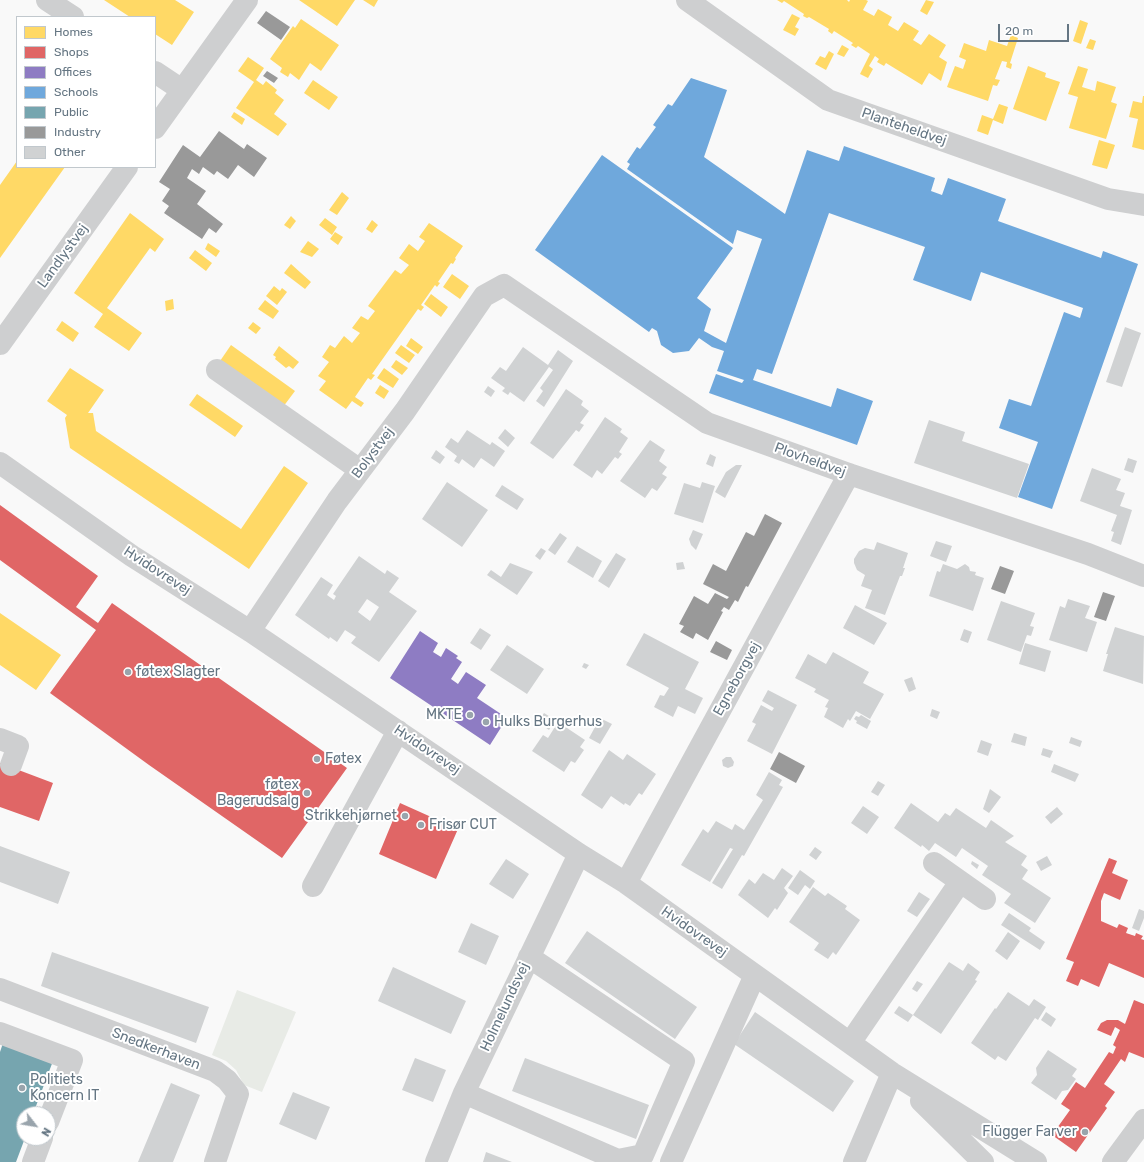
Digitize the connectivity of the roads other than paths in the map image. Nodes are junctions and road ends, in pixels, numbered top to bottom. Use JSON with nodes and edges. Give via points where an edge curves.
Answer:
{"nodes":[{"id":1,"x":47,"y":0,"type":"edge"},
{"id":2,"x":687,"y":0,"type":"edge"},
{"id":3,"x":244,"y":1,"type":"edge"},
{"id":4,"x":71,"y":16,"type":"edge"},
{"id":5,"x":156,"y":73,"type":"edge"},
{"id":6,"x":182,"y":90,"type":"junction"},
{"id":7,"x":156,"y":127,"type":"edge"},
{"id":8,"x":126,"y":168,"type":"edge"},
{"id":9,"x":1144,"y":205,"type":"edge"},
{"id":10,"x":504,"y":285,"type":"joint"},
{"id":11,"x":0,"y":344,"type":"edge"},
{"id":12,"x":217,"y":370,"type":"dead end"},
{"id":13,"x":0,"y":463,"type":"edge"},
{"id":14,"x":360,"y":470,"type":"junction"},
{"id":15,"x":849,"y":474,"type":"junction"},
{"id":16,"x":1144,"y":576,"type":"edge"},
{"id":17,"x":250,"y":631,"type":"junction"},
{"id":18,"x":398,"y":731,"type":"junction"},
{"id":19,"x":0,"y":739,"type":"edge"},
{"id":20,"x":11,"y":765,"type":"dead end"},
{"id":21,"x":579,"y":854,"type":"junction"},
{"id":22,"x":934,"y":864,"type":"dead end"},
{"id":23,"x":960,"y":882,"type":"junction"},
{"id":24,"x":626,"y":883,"type":"junction"},
{"id":25,"x":313,"y":886,"type":"dead end"},
{"id":26,"x":985,"y":899,"type":"dead end"},
{"id":27,"x":529,"y":957,"type":"junction"},
{"id":28,"x":755,"y":975,"type":"junction"},
{"id":29,"x":0,"y":989,"type":"edge"},
{"id":30,"x":0,"y":1034,"type":"edge"},
{"id":31,"x":850,"y":1043,"type":"junction"},
{"id":32,"x":892,"y":1073,"type":"junction"},
{"id":33,"x":464,"y":1093,"type":"junction"},
{"id":34,"x":54,"y":1106,"type":"edge"},
{"id":35,"x":1144,"y":1120,"type":"edge"},
{"id":36,"x":39,"y":1146,"type":"edge"},
{"id":37,"x":617,"y":1161,"type":"edge"},
{"id":38,"x":32,"y":1162,"type":"edge"},
{"id":39,"x":215,"y":1162,"type":"edge"},
{"id":40,"x":436,"y":1162,"type":"edge"},
{"id":41,"x":671,"y":1162,"type":"edge"},
{"id":42,"x":854,"y":1162,"type":"edge"},
{"id":43,"x":983,"y":1162,"type":"edge"},
{"id":44,"x":1036,"y":1162,"type":"edge"},
{"id":45,"x":1113,"y":1162,"type":"edge"}],
"edges":[{"from":1,"to":4,"type":"street"},
{"from":2,"to":9,"type":"street","name":"Planteheldvej","via":[[828,100],[1108,199]]},
{"from":3,"to":6,"type":"street"},
{"from":5,"to":6,"type":"street"},
{"from":6,"to":7,"type":"street"},
{"from":8,"to":11,"type":"street","name":"Landlystvej"},
{"from":10,"to":14,"type":"street","name":"Bolystvej","via":[[484,296],[405,411]]},
{"from":10,"to":15,"type":"street","name":"Plovheldvej","via":[[707,424]]},
{"from":12,"to":14,"type":"street"},
{"from":13,"to":17,"type":"street","name":"Hvidovrevej","via":[[132,556]]},
{"from":14,"to":17,"type":"street","name":"Bolystvej"},
{"from":15,"to":16,"type":"street","name":"Plovheldvej","via":[[1088,554]]},
{"from":15,"to":24,"type":"street","name":"Egneborgvej"},
{"from":17,"to":18,"type":"street","name":"Hvidovrevej"},
{"from":18,"to":21,"type":"street","name":"Hvidovrevej"},
{"from":18,"to":25,"type":"street"},
{"from":19,"to":20,"type":"street","via":[[18,746]]},
{"from":21,"to":24,"type":"street","name":"Hvidovrevej"},
{"from":21,"to":27,"type":"street","name":"Holmelundsvej"},
{"from":22,"to":23,"type":"street"},
{"from":23,"to":26,"type":"street"},
{"from":23,"to":31,"type":"street"},
{"from":24,"to":28,"type":"street","name":"Hvidovrevej"},
{"from":27,"to":33,"type":"street","name":"Holmelundsvej"},
{"from":27,"to":37,"type":"street","via":[[684,1061],[643,1156]]},
{"from":28,"to":31,"type":"street","name":"Hvidovrevej"},
{"from":28,"to":41,"type":"street"},
{"from":29,"to":39,"type":"street","name":"Snedkerhaven","via":[[215,1071],[227,1080],[238,1094]]},
{"from":30,"to":34,"type":"street","via":[[72,1060]]},
{"from":31,"to":32,"type":"street","name":"Hvidovrevej"},
{"from":32,"to":42,"type":"street"},
{"from":32,"to":43,"type":"street","name":"Hvidovrevej"},
{"from":32,"to":44,"type":"street","name":"Hvidovrevej"},
{"from":33,"to":37,"type":"street"},
{"from":33,"to":40,"type":"street","name":"Holmelundsvej"},
{"from":35,"to":45,"type":"street"},
{"from":36,"to":38,"type":"street"}]}
